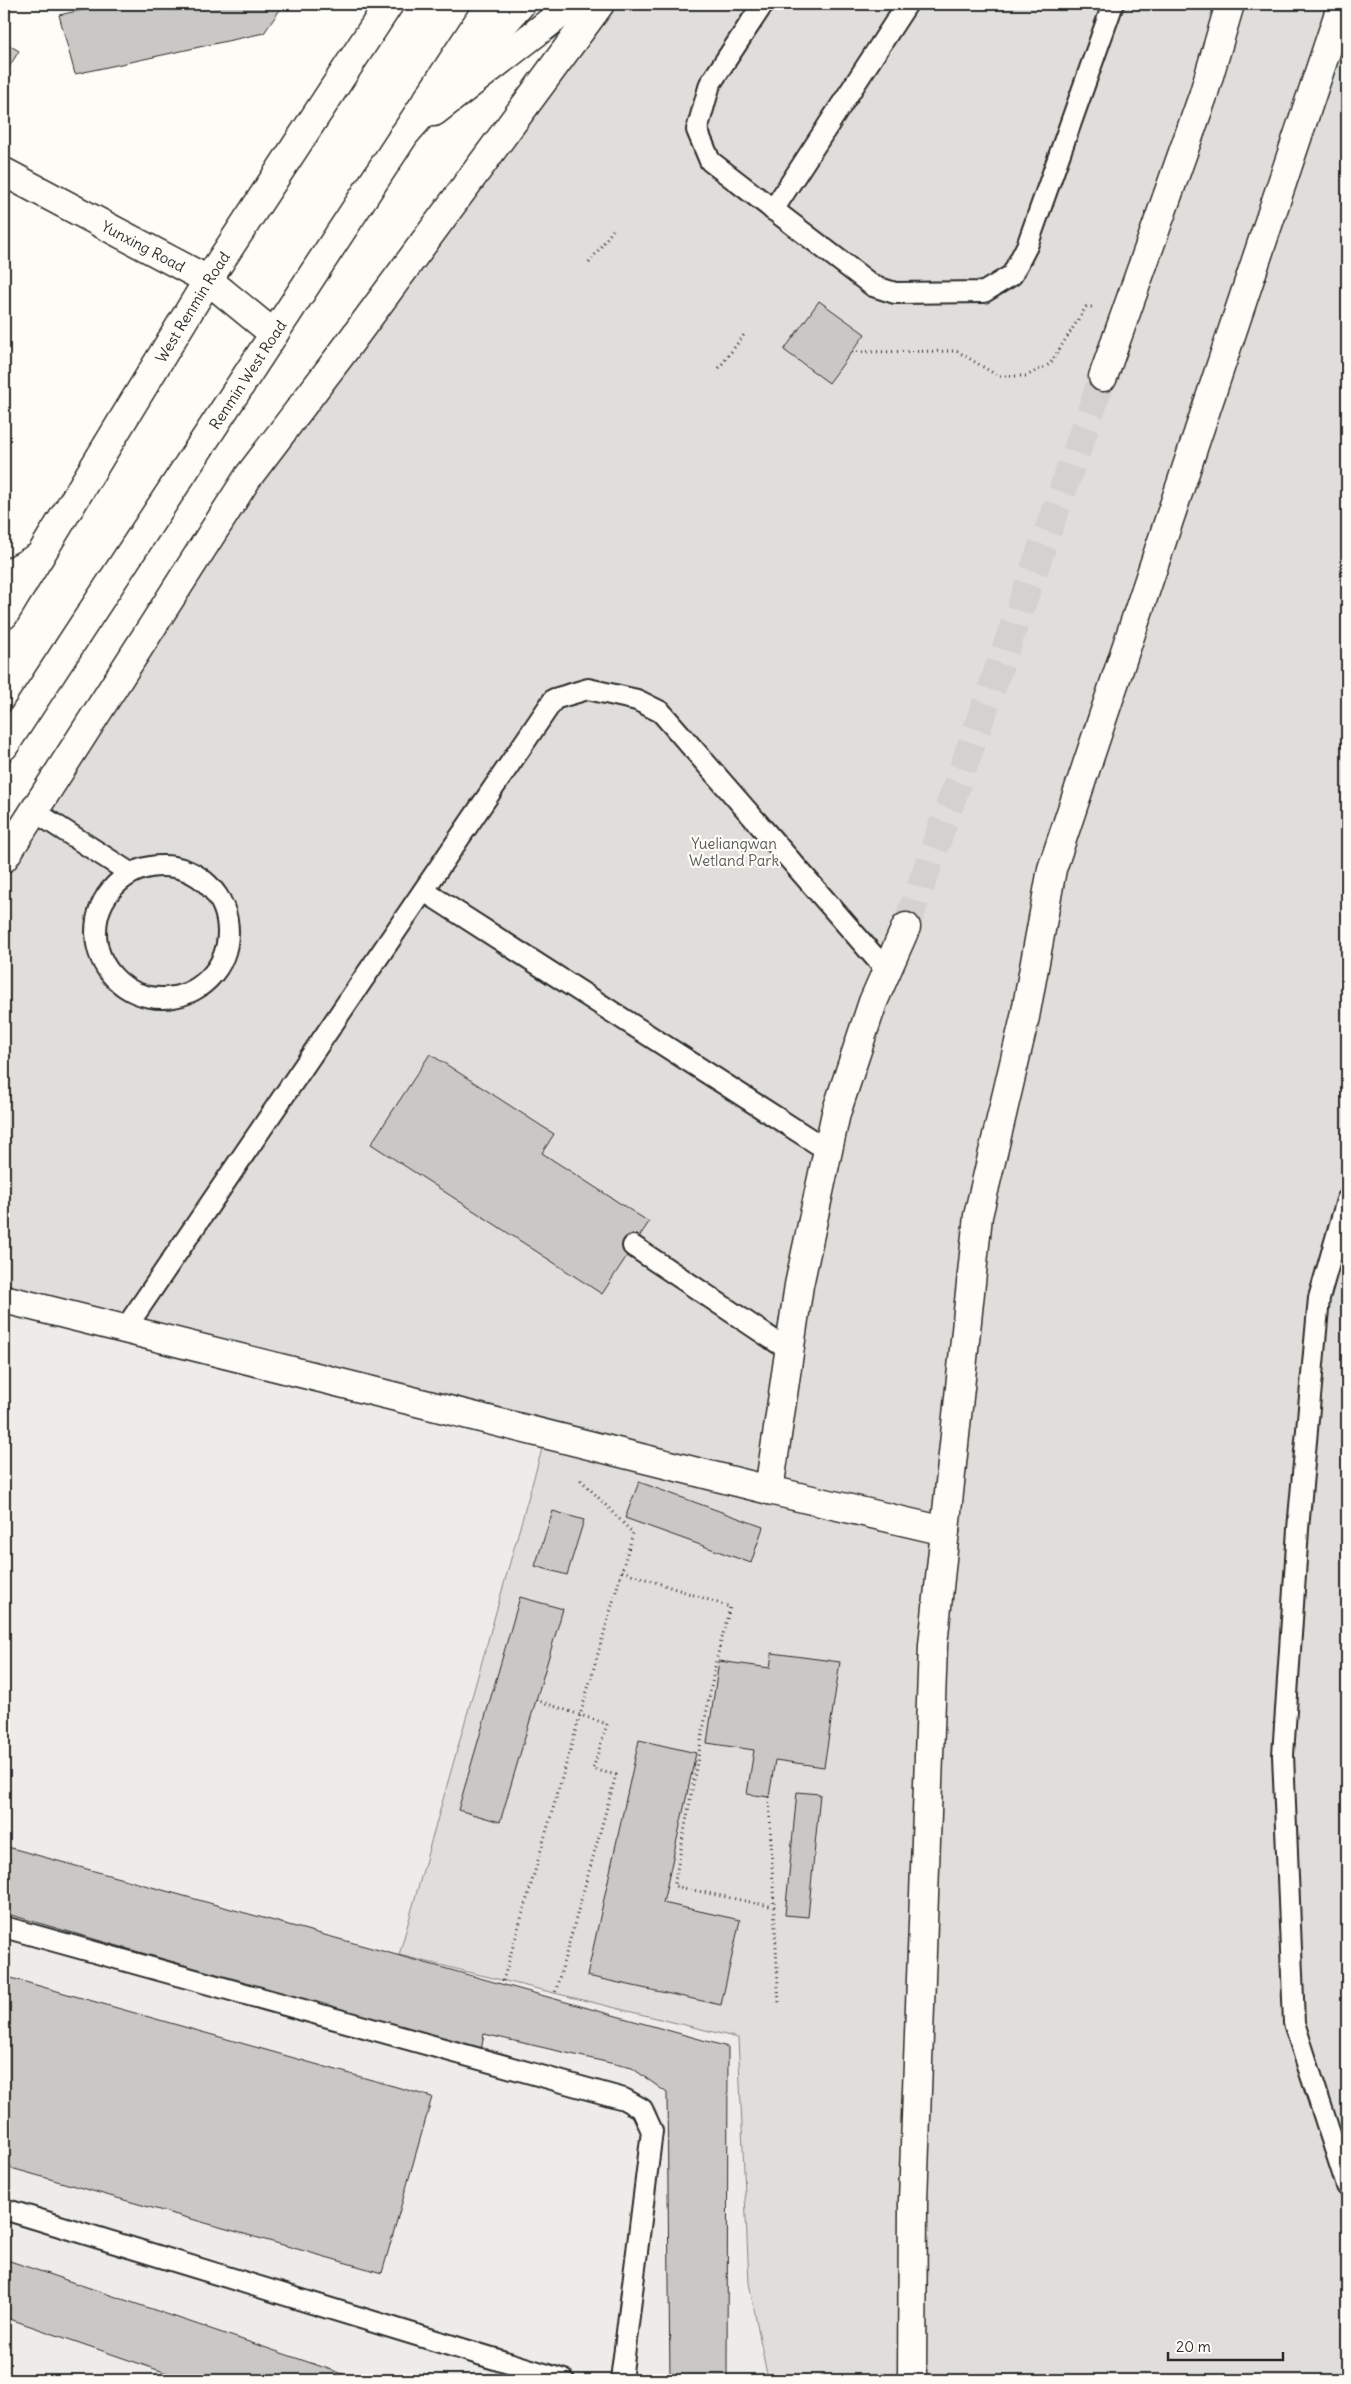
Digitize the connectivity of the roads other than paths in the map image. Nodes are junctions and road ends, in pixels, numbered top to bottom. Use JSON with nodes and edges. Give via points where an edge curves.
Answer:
{"nodes":[{"id":1,"x":389,"y":4,"type":"edge"},
{"id":2,"x":490,"y":4,"type":"edge"},
{"id":3,"x":521,"y":4,"type":"edge"},
{"id":4,"x":573,"y":4,"type":"edge"},
{"id":5,"x":600,"y":4,"type":"edge"},
{"id":6,"x":763,"y":4,"type":"edge"},
{"id":7,"x":907,"y":4,"type":"edge"},
{"id":8,"x":1113,"y":4,"type":"edge"},
{"id":9,"x":1230,"y":4,"type":"edge"},
{"id":10,"x":1342,"y":4,"type":"edge"},
{"id":11,"x":403,"y":136,"type":"junction"},
{"id":12,"x":4,"y":172,"type":"edge"},
{"id":13,"x":773,"y":210,"type":"junction"},
{"id":14,"x":208,"y":280,"type":"junction"},
{"id":15,"x":274,"y":334,"type":"junction"},
{"id":16,"x":1103,"y":377,"type":"tunnel mouth"},
{"id":17,"x":40,"y":556,"type":"junction"},
{"id":18,"x":4,"y":576,"type":"edge"},
{"id":19,"x":4,"y":615,"type":"edge"},
{"id":20,"x":4,"y":746,"type":"edge"},
{"id":21,"x":34,"y":811,"type":"junction"},
{"id":22,"x":4,"y":858,"type":"edge"},
{"id":23,"x":130,"y":873,"type":"junction"},
{"id":24,"x":424,"y":891,"type":"junction"},
{"id":25,"x":906,"y":927,"type":"tunnel mouth"},
{"id":26,"x":886,"y":971,"type":"junction"},
{"id":27,"x":827,"y":1150,"type":"junction"},
{"id":28,"x":1347,"y":1200,"type":"edge"},
{"id":29,"x":634,"y":1246,"type":"dead end"},
{"id":30,"x":4,"y":1299,"type":"edge"},
{"id":31,"x":125,"y":1329,"type":"junction"},
{"id":32,"x":790,"y":1351,"type":"junction"},
{"id":33,"x":769,"y":1490,"type":"junction"},
{"id":34,"x":945,"y":1532,"type":"junction"},
{"id":35,"x":4,"y":1927,"type":"edge"},
{"id":36,"x":1347,"y":2186,"type":"edge"},
{"id":37,"x":4,"y":2209,"type":"edge"},
{"id":38,"x":564,"y":2380,"type":"edge"},
{"id":39,"x":621,"y":2380,"type":"edge"},
{"id":40,"x":912,"y":2380,"type":"edge"}],
"edges":[{"from":1,"to":14,"type":"main road","name":"West Renmin Road"},
{"from":2,"to":11,"type":"main road","name":"Renmin West Road"},
{"from":3,"to":11,"type":"main road"},
{"from":4,"to":11,"type":"main road"},
{"from":5,"to":21,"type":"main road","via":[[248,477]]},
{"from":6,"to":13,"type":"lane","via":[[710,84],[698,130],[710,161]]},
{"from":7,"to":13,"type":"lane"},
{"from":8,"to":13,"type":"lane","via":[[1027,246],[1012,275],[984,292],[895,293],[873,286]]},
{"from":9,"to":16,"type":"main road","via":[[1204,96]]},
{"from":10,"to":34,"type":"main road","via":[[1052,869],[1025,1017],[978,1216]]},
{"from":11,"to":15,"type":"main road","name":"Renmin West Road"},
{"from":12,"to":14,"type":"main road","name":"Yunxing Road"},
{"from":14,"to":15,"type":"main road","name":"Yunxing Road"},
{"from":14,"to":17,"type":"main road","name":"West Renmin Road"},
{"from":15,"to":20,"type":"main road","name":"Renmin West Road"},
{"from":17,"to":18,"type":"main road"},
{"from":17,"to":19,"type":"main road","name":"West Renmin Road"},
{"from":21,"to":22,"type":"main road"},
{"from":21,"to":23,"type":"lane"},
{"from":23,"to":23,"type":"lane","via":[[149,866],[169,865],[206,881],[218,897],[226,916],[228,936],[224,956],[211,976],[194,990],[172,998],[148,997],[127,989],[109,974],[99,954],[95,931],[100,908],[112,888]]},
{"from":24,"to":26,"type":"lane","via":[[554,699],[588,689],[637,700],[661,712]]},
{"from":24,"to":27,"type":"lane"},
{"from":24,"to":31,"type":"lane"},
{"from":25,"to":26,"type":"main road"},
{"from":26,"to":27,"type":"main road","via":[[839,1104]]},
{"from":27,"to":32,"type":"main road","via":[[799,1285]]},
{"from":28,"to":36,"type":"lane","via":[[1319,1298],[1298,1529],[1283,1755],[1294,2023]]},
{"from":29,"to":32,"type":"lane"},
{"from":30,"to":31,"type":"main road"},
{"from":31,"to":33,"type":"main road"},
{"from":32,"to":33,"type":"main road"},
{"from":33,"to":34,"type":"main road"},
{"from":34,"to":40,"type":"main road","via":[[933,1645],[914,2201]]},
{"from":35,"to":39,"type":"lane","via":[[624,2099],[642,2109],[652,2131]]},
{"from":37,"to":38,"type":"lane"}]}
